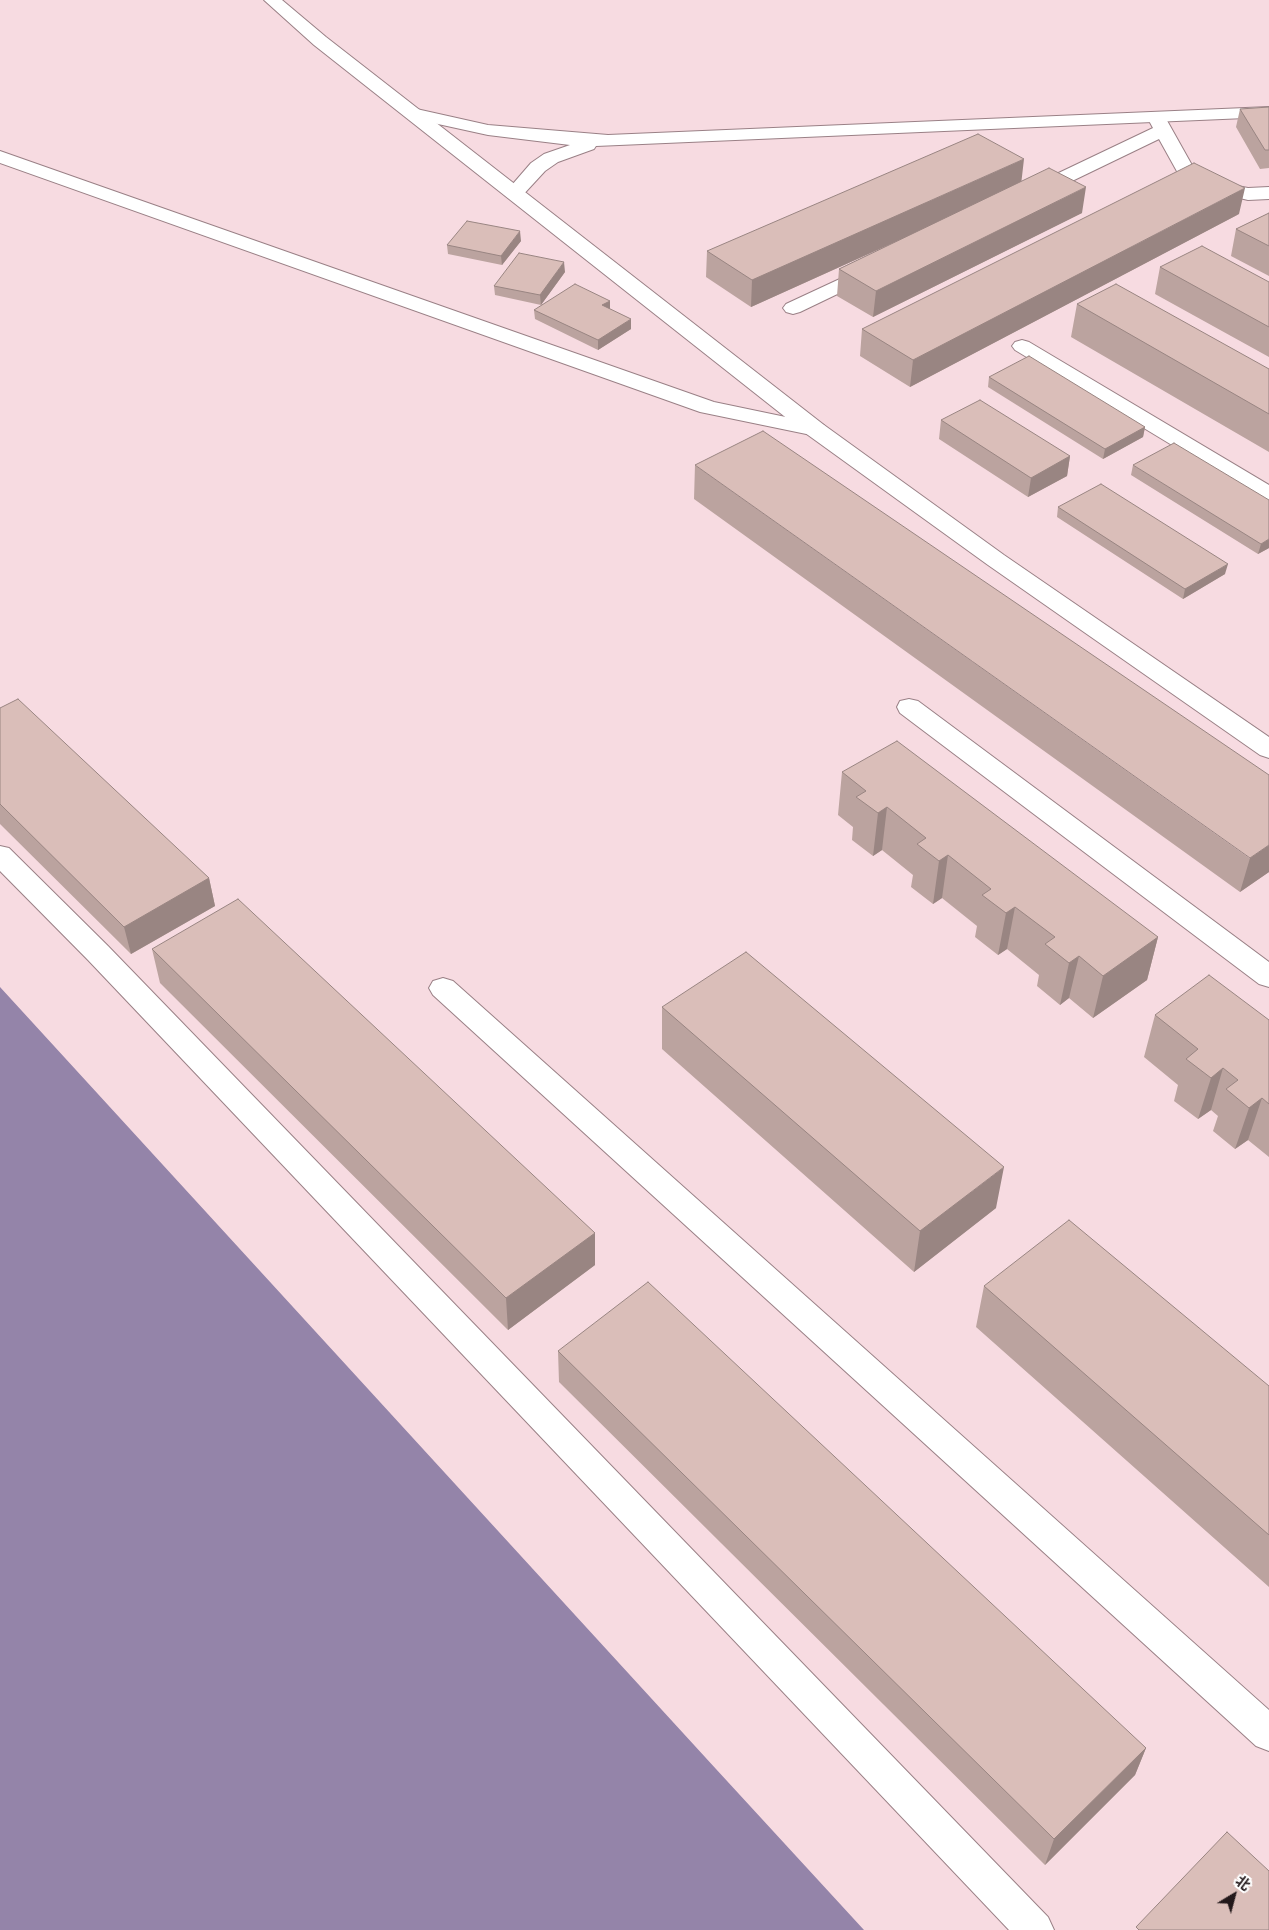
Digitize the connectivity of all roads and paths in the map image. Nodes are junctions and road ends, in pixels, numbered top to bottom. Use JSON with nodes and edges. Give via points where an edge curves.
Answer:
{"nodes":[{"id":1,"x":272,"y":0,"type":"edge"},
{"id":2,"x":1269,"y":112,"type":"edge"},
{"id":3,"x":412,"y":113,"type":"junction"},
{"id":4,"x":1160,"y":123,"type":"junction"},
{"id":5,"x":608,"y":141,"type":"junction"},
{"id":6,"x":0,"y":157,"type":"edge"},
{"id":7,"x":514,"y":192,"type":"junction"},
{"id":8,"x":1269,"y":193,"type":"edge"},
{"id":9,"x":1248,"y":194,"type":"junction"},
{"id":10,"x":1014,"y":202,"type":"edge"},
{"id":11,"x":1269,"y":210,"type":"edge"},
{"id":12,"x":890,"y":261,"type":"edge"},
{"id":13,"x":793,"y":308,"type":"dead end"},
{"id":14,"x":1022,"y":346,"type":"dead end"},
{"id":15,"x":816,"y":430,"type":"junction"},
{"id":16,"x":1269,"y":494,"type":"edge"},
{"id":17,"x":908,"y":707,"type":"dead end"},
{"id":18,"x":1269,"y":749,"type":"edge"},
{"id":19,"x":0,"y":855,"type":"edge"},
{"id":20,"x":1269,"y":977,"type":"edge"},
{"id":21,"x":443,"y":988,"type":"dead end"},
{"id":22,"x":1269,"y":1734,"type":"edge"},
{"id":23,"x":1035,"y":1930,"type":"edge"}],
"edges":[{"from":1,"to":3,"type":"street"},
{"from":2,"to":4,"type":"street"},
{"from":3,"to":5,"type":"street","via":[[496,131]]},
{"from":3,"to":7,"type":"street"},
{"from":4,"to":5,"type":"street"},
{"from":4,"to":9,"type":"street","via":[[1186,171],[1226,189]]},
{"from":4,"to":10,"type":"street"},
{"from":5,"to":7,"type":"street","via":[[567,150],[551,158]]},
{"from":6,"to":15,"type":"street","via":[[708,407]]},
{"from":7,"to":15,"type":"street"},
{"from":8,"to":9,"type":"street"},
{"from":9,"to":11,"type":"street"},
{"from":12,"to":13,"type":"street"},
{"from":14,"to":16,"type":"street"},
{"from":15,"to":18,"type":"street","via":[[996,560]]},
{"from":17,"to":20,"type":"street"},
{"from":19,"to":23,"type":"street","via":[[98,953]]},
{"from":21,"to":22,"type":"street"}]}
